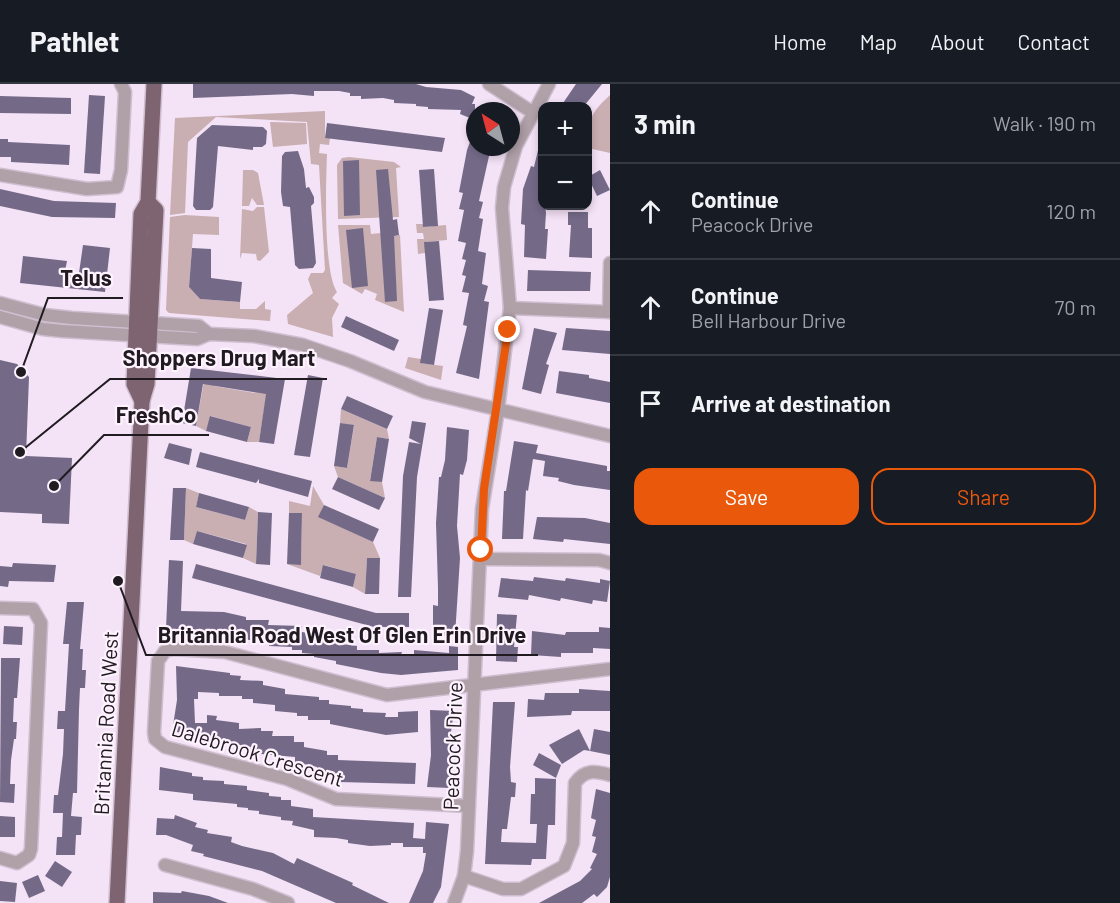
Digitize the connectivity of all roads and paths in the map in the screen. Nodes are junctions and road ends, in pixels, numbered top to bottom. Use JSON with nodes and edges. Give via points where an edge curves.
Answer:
{"nodes":[{"id":1,"x":121,"y":84,"type":"edge"},
{"id":2,"x":154,"y":84,"type":"edge"},
{"id":3,"x":489,"y":84,"type":"edge"},
{"id":4,"x":549,"y":84,"type":"edge"},
{"id":5,"x":532,"y":112,"type":"junction"},
{"id":6,"x":0,"y":175,"type":"edge"},
{"id":7,"x":610,"y":263,"type":"edge"},
{"id":8,"x":0,"y":303,"type":"edge"},
{"id":9,"x":510,"y":308,"type":"junction"},
{"id":10,"x":609,"y":312,"type":"edge"},
{"id":11,"x":0,"y":317,"type":"edge"},
{"id":12,"x":143,"y":330,"type":"junction"},
{"id":13,"x":498,"y":410,"type":"junction"},
{"id":14,"x":610,"y":436,"type":"edge"},
{"id":15,"x":481,"y":559,"type":"junction"},
{"id":16,"x":610,"y":563,"type":"edge"},
{"id":17,"x":0,"y":608,"type":"edge"},
{"id":18,"x":610,"y":669,"type":"edge"},
{"id":19,"x":473,"y":686,"type":"junction"},
{"id":20,"x":610,"y":775,"type":"edge"},
{"id":21,"x":469,"y":806,"type":"junction"},
{"id":22,"x":0,"y":858,"type":"edge"},
{"id":23,"x":165,"y":865,"type":"dead end"},
{"id":24,"x":464,"y":876,"type":"junction"},
{"id":25,"x":117,"y":903,"type":"edge"},
{"id":26,"x":288,"y":903,"type":"edge"},
{"id":27,"x":454,"y":903,"type":"edge"}],
"edges":[{"from":1,"to":6,"type":"street","via":[[125,92],[122,170],[117,187],[87,189]]},
{"from":2,"to":12,"type":"main road","name":"Britannia Road West","via":[[148,202],[156,210]]},
{"from":3,"to":5,"type":"street"},
{"from":4,"to":5,"type":"street","name":"Peacock Drive"},
{"from":5,"to":9,"type":"street","name":"Peacock Drive","via":[[516,146],[504,188]]},
{"from":7,"to":10,"type":"street"},
{"from":8,"to":12,"type":"street","via":[[45,315]]},
{"from":9,"to":10,"type":"street"},
{"from":9,"to":13,"type":"street","name":"Peacock Drive"},
{"from":11,"to":12,"type":"street","via":[[43,329]]},
{"from":12,"to":13,"type":"street","via":[[199,326],[209,334],[254,336],[303,345],[425,392]]},
{"from":12,"to":25,"type":"main road","name":"Britannia Road West","via":[[147,384],[142,401]]},
{"from":13,"to":14,"type":"street"},
{"from":13,"to":15,"type":"street","name":"Peacock Drive","via":[[484,489]]},
{"from":15,"to":16,"type":"street"},
{"from":15,"to":19,"type":"street","name":"Peacock Drive"},
{"from":17,"to":22,"type":"street","via":[[33,609],[41,623],[31,849],[17,863]]},
{"from":18,"to":19,"type":"street","name":"Dalebrook Crescent"},
{"from":19,"to":21,"type":"street","name":"Peacock Drive"},
{"from":19,"to":21,"type":"street","name":"Dalebrook Crescent","via":[[387,695],[225,652],[174,649],[165,651],[158,661],[153,732],[165,747],[287,779],[336,799]]},
{"from":20,"to":24,"type":"street","via":[[586,772],[575,783],[573,843],[568,859],[557,871],[521,889],[503,889]]},
{"from":21,"to":24,"type":"street","name":"Peacock Drive"},
{"from":23,"to":26,"type":"street","via":[[254,888]]},
{"from":24,"to":27,"type":"street","name":"Peacock Drive"}]}
